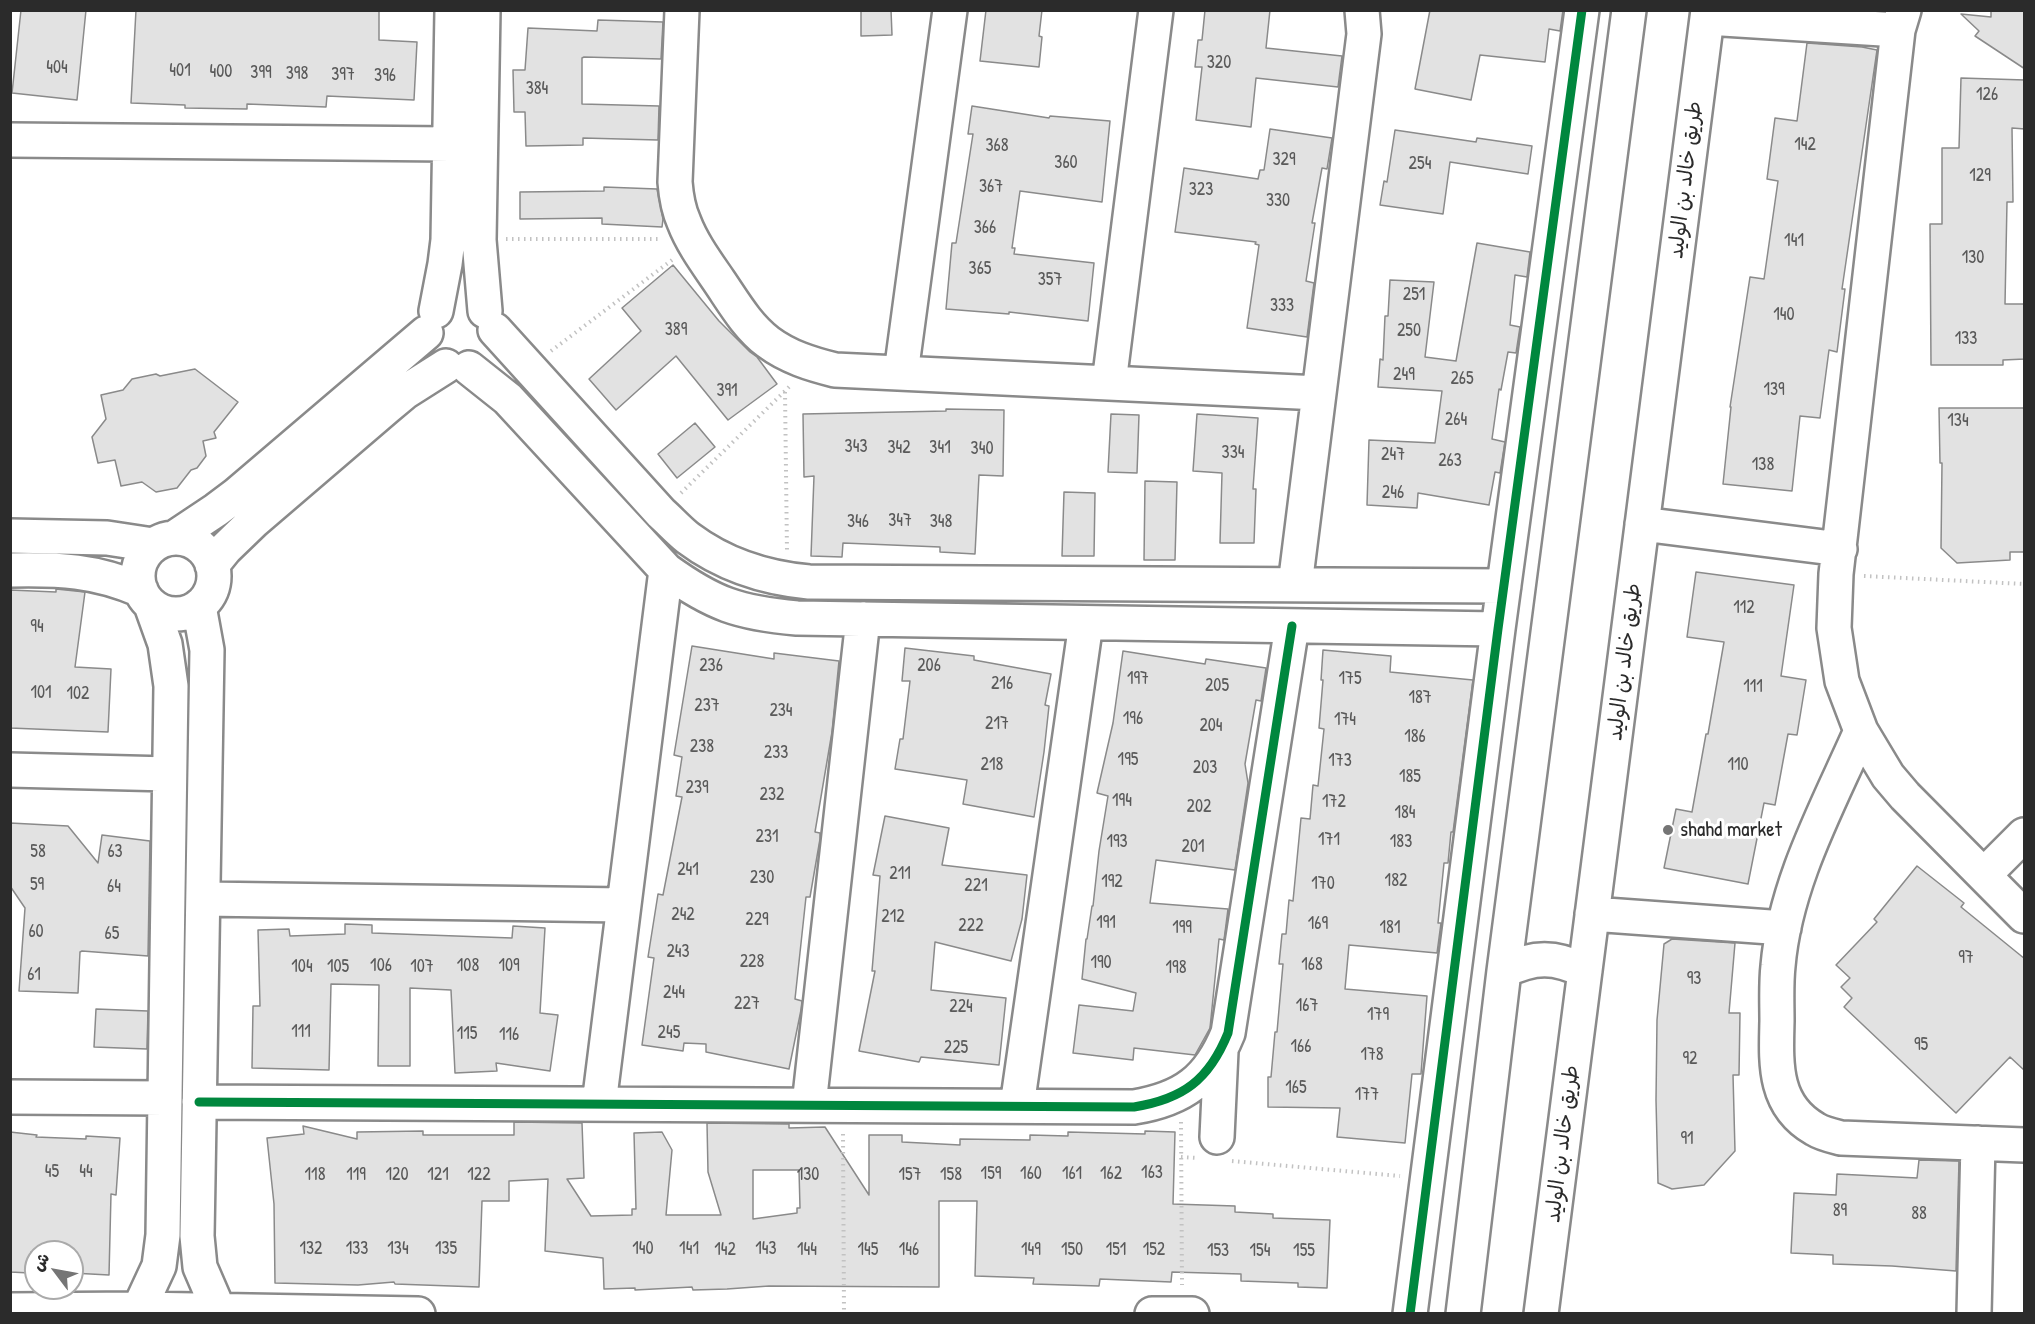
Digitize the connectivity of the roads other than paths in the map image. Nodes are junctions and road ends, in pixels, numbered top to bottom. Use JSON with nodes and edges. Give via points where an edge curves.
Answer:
{"nodes":[{"id":1,"x":452,"y":10,"type":"edge"},
{"id":2,"x":483,"y":10,"type":"edge"},
{"id":3,"x":682,"y":10,"type":"edge"},
{"id":4,"x":950,"y":10,"type":"edge"},
{"id":5,"x":1156,"y":10,"type":"edge"},
{"id":6,"x":1362,"y":10,"type":"edge"},
{"id":7,"x":1582,"y":10,"type":"edge"},
{"id":8,"x":1629,"y":10,"type":"edge"},
{"id":9,"x":1708,"y":14,"type":"edge"},
{"id":10,"x":1901,"y":20,"type":"edge"},
{"id":11,"x":10,"y":140,"type":"edge"},
{"id":12,"x":450,"y":144,"type":"junction"},
{"id":13,"x":490,"y":320,"type":"junction"},
{"id":14,"x":431,"y":322,"type":"junction"},
{"id":15,"x":457,"y":367,"type":"junction"},
{"id":16,"x":901,"y":373,"type":"junction"},
{"id":17,"x":1109,"y":383,"type":"junction"},
{"id":18,"x":1320,"y":393,"type":"junction"},
{"id":19,"x":1642,"y":524,"type":"junction"},
{"id":20,"x":10,"y":536,"type":"edge"},
{"id":21,"x":164,"y":542,"type":"junction"},
{"id":22,"x":1838,"y":561,"type":"junction"},
{"id":23,"x":213,"y":565,"type":"junction"},
{"id":24,"x":10,"y":570,"type":"edge"},
{"id":25,"x":666,"y":570,"type":"junction"},
{"id":26,"x":1295,"y":585,"type":"junction"},
{"id":27,"x":1504,"y":586,"type":"junction"},
{"id":28,"x":146,"y":597,"type":"junction"},
{"id":29,"x":199,"y":606,"type":"junction"},
{"id":30,"x":863,"y":619,"type":"junction"},
{"id":31,"x":1086,"y":623,"type":"junction"},
{"id":32,"x":1292,"y":626,"type":"junction"},
{"id":33,"x":1498,"y":629,"type":"junction"},
{"id":34,"x":1861,"y":731,"type":"junction"},
{"id":35,"x":10,"y":770,"type":"edge"},
{"id":36,"x":169,"y":774,"type":"junction"},
{"id":37,"x":2025,"y":835,"type":"edge"},
{"id":38,"x":1984,"y":875,"type":"junction"},
{"id":39,"x":203,"y":899,"type":"junction"},
{"id":40,"x":624,"y":905,"type":"junction"},
{"id":41,"x":1592,"y":914,"type":"junction"},
{"id":42,"x":2025,"y":916,"type":"edge"},
{"id":43,"x":1784,"y":927,"type":"junction"},
{"id":44,"x":1504,"y":971,"type":"junction"},
{"id":45,"x":1585,"y":972,"type":"junction"},
{"id":46,"x":1221,"y":1051,"type":"junction"},
{"id":47,"x":10,"y":1097,"type":"edge"},
{"id":48,"x":165,"y":1098,"type":"junction"},
{"id":49,"x":199,"y":1102,"type":"junction"},
{"id":50,"x":599,"y":1104,"type":"junction"},
{"id":51,"x":809,"y":1105,"type":"junction"},
{"id":52,"x":1017,"y":1106,"type":"junction"},
{"id":53,"x":1978,"y":1143,"type":"junction"},
{"id":54,"x":2025,"y":1145,"type":"edge"},
{"id":55,"x":1216,"y":1152,"type":"road end"},
{"id":56,"x":139,"y":1309,"type":"junction"},
{"id":57,"x":10,"y":1310,"type":"edge"},
{"id":58,"x":219,"y":1311,"type":"junction"},
{"id":59,"x":1182,"y":1313,"type":"edge"},
{"id":60,"x":417,"y":1314,"type":"edge"},
{"id":61,"x":1152,"y":1314,"type":"edge"},
{"id":62,"x":1192,"y":1314,"type":"edge"},
{"id":63,"x":1410,"y":1314,"type":"edge"},
{"id":64,"x":1462,"y":1314,"type":"edge"},
{"id":65,"x":1541,"y":1314,"type":"edge"},
{"id":66,"x":1974,"y":1314,"type":"edge"}],
"edges":[{"from":1,"to":12,"type":"street"},
{"from":2,"to":13,"type":"street","via":[[479,240]]},
{"from":3,"to":16,"type":"street","via":[[675,182],[680,211],[692,241],[750,327],[768,342],[812,365]]},
{"from":4,"to":16,"type":"street"},
{"from":5,"to":17,"type":"street"},
{"from":6,"to":18,"type":"street","via":[[1364,34]]},
{"from":7,"to":27,"type":"street"},
{"from":8,"to":44,"type":"street"},
{"from":9,"to":10,"type":"street"},
{"from":9,"to":19,"type":"street","name":"طريق خالد بن الوليد"},
{"from":10,"to":22,"type":"street"},
{"from":11,"to":12,"type":"street"},
{"from":12,"to":14,"type":"street","via":[[446,264]]},
{"from":13,"to":14,"type":"street","via":[[477,304],[466,300],[445,304]]},
{"from":13,"to":15,"type":"street","via":[[494,342],[489,354],[480,363]]},
{"from":13,"to":26,"type":"street","via":[[661,513],[688,538],[752,572],[809,582]]},
{"from":14,"to":15,"type":"street","via":[[431,352],[437,360]]},
{"from":14,"to":21,"type":"street","via":[[236,495]]},
{"from":15,"to":23,"type":"street","via":[[405,392],[247,528]]},
{"from":15,"to":25,"type":"street","via":[[508,399]]},
{"from":16,"to":17,"type":"street"},
{"from":17,"to":18,"type":"street"},
{"from":18,"to":26,"type":"street"},
{"from":19,"to":22,"type":"street"},
{"from":19,"to":41,"type":"street","name":"طريق خالد بن الوليد"},
{"from":20,"to":21,"type":"street"},
{"from":21,"to":23,"type":"street","via":[[187,539],[198,544]]},
{"from":21,"to":28,"type":"street","via":[[145,555],[140,566],[138,578]]},
{"from":22,"to":34,"type":"street","via":[[1834,628],[1842,681]]},
{"from":23,"to":29,"type":"street","via":[[214,583]]},
{"from":24,"to":28,"type":"street","via":[[78,571],[121,581]]},
{"from":25,"to":30,"type":"street","via":[[695,591],[727,606],[761,615]]},
{"from":25,"to":40,"type":"street"},
{"from":26,"to":27,"type":"street"},
{"from":27,"to":33,"type":"street"},
{"from":28,"to":29,"type":"street","via":[[170,614]]},
{"from":28,"to":36,"type":"street","via":[[165,644],[171,686]]},
{"from":29,"to":39,"type":"street","via":[[207,650]]},
{"from":30,"to":31,"type":"street"},
{"from":30,"to":51,"type":"street"},
{"from":31,"to":32,"type":"street"},
{"from":31,"to":52,"type":"street"},
{"from":32,"to":33,"type":"street"},
{"from":32,"to":46,"type":"street","via":[[1233,1013]]},
{"from":33,"to":63,"type":"street"},
{"from":34,"to":38,"type":"street","via":[[1905,796]]},
{"from":34,"to":43,"type":"street","via":[[1801,868]]},
{"from":35,"to":36,"type":"street"},
{"from":36,"to":48,"type":"street"},
{"from":37,"to":38,"type":"street"},
{"from":38,"to":42,"type":"street"},
{"from":39,"to":40,"type":"street"},
{"from":39,"to":49,"type":"street"},
{"from":40,"to":50,"type":"street"},
{"from":41,"to":43,"type":"street"},
{"from":41,"to":45,"type":"street","name":"طريق خالد بن الوليد"},
{"from":43,"to":53,"type":"street","via":[[1778,966],[1776,1064],[1781,1090],[1795,1113],[1816,1130],[1841,1138]]},
{"from":44,"to":45,"type":"street","via":[[1545,960],[1570,964]]},
{"from":44,"to":64,"type":"street"},
{"from":45,"to":65,"type":"street","name":"طريق خالد بن الوليد"},
{"from":46,"to":52,"type":"street","via":[[1197,1081],[1158,1103],[1134,1107]]},
{"from":46,"to":55,"type":"street"},
{"from":47,"to":48,"type":"street"},
{"from":48,"to":56,"type":"street","via":[[162,1251]]},
{"from":49,"to":50,"type":"street"},
{"from":49,"to":58,"type":"street","via":[[197,1252]]},
{"from":50,"to":51,"type":"street"},
{"from":51,"to":52,"type":"street"},
{"from":53,"to":54,"type":"street"},
{"from":53,"to":66,"type":"street"},
{"from":56,"to":57,"type":"street"},
{"from":56,"to":58,"type":"street"},
{"from":58,"to":60,"type":"street"},
{"from":59,"to":61,"type":"street"},
{"from":59,"to":62,"type":"street"}]}
